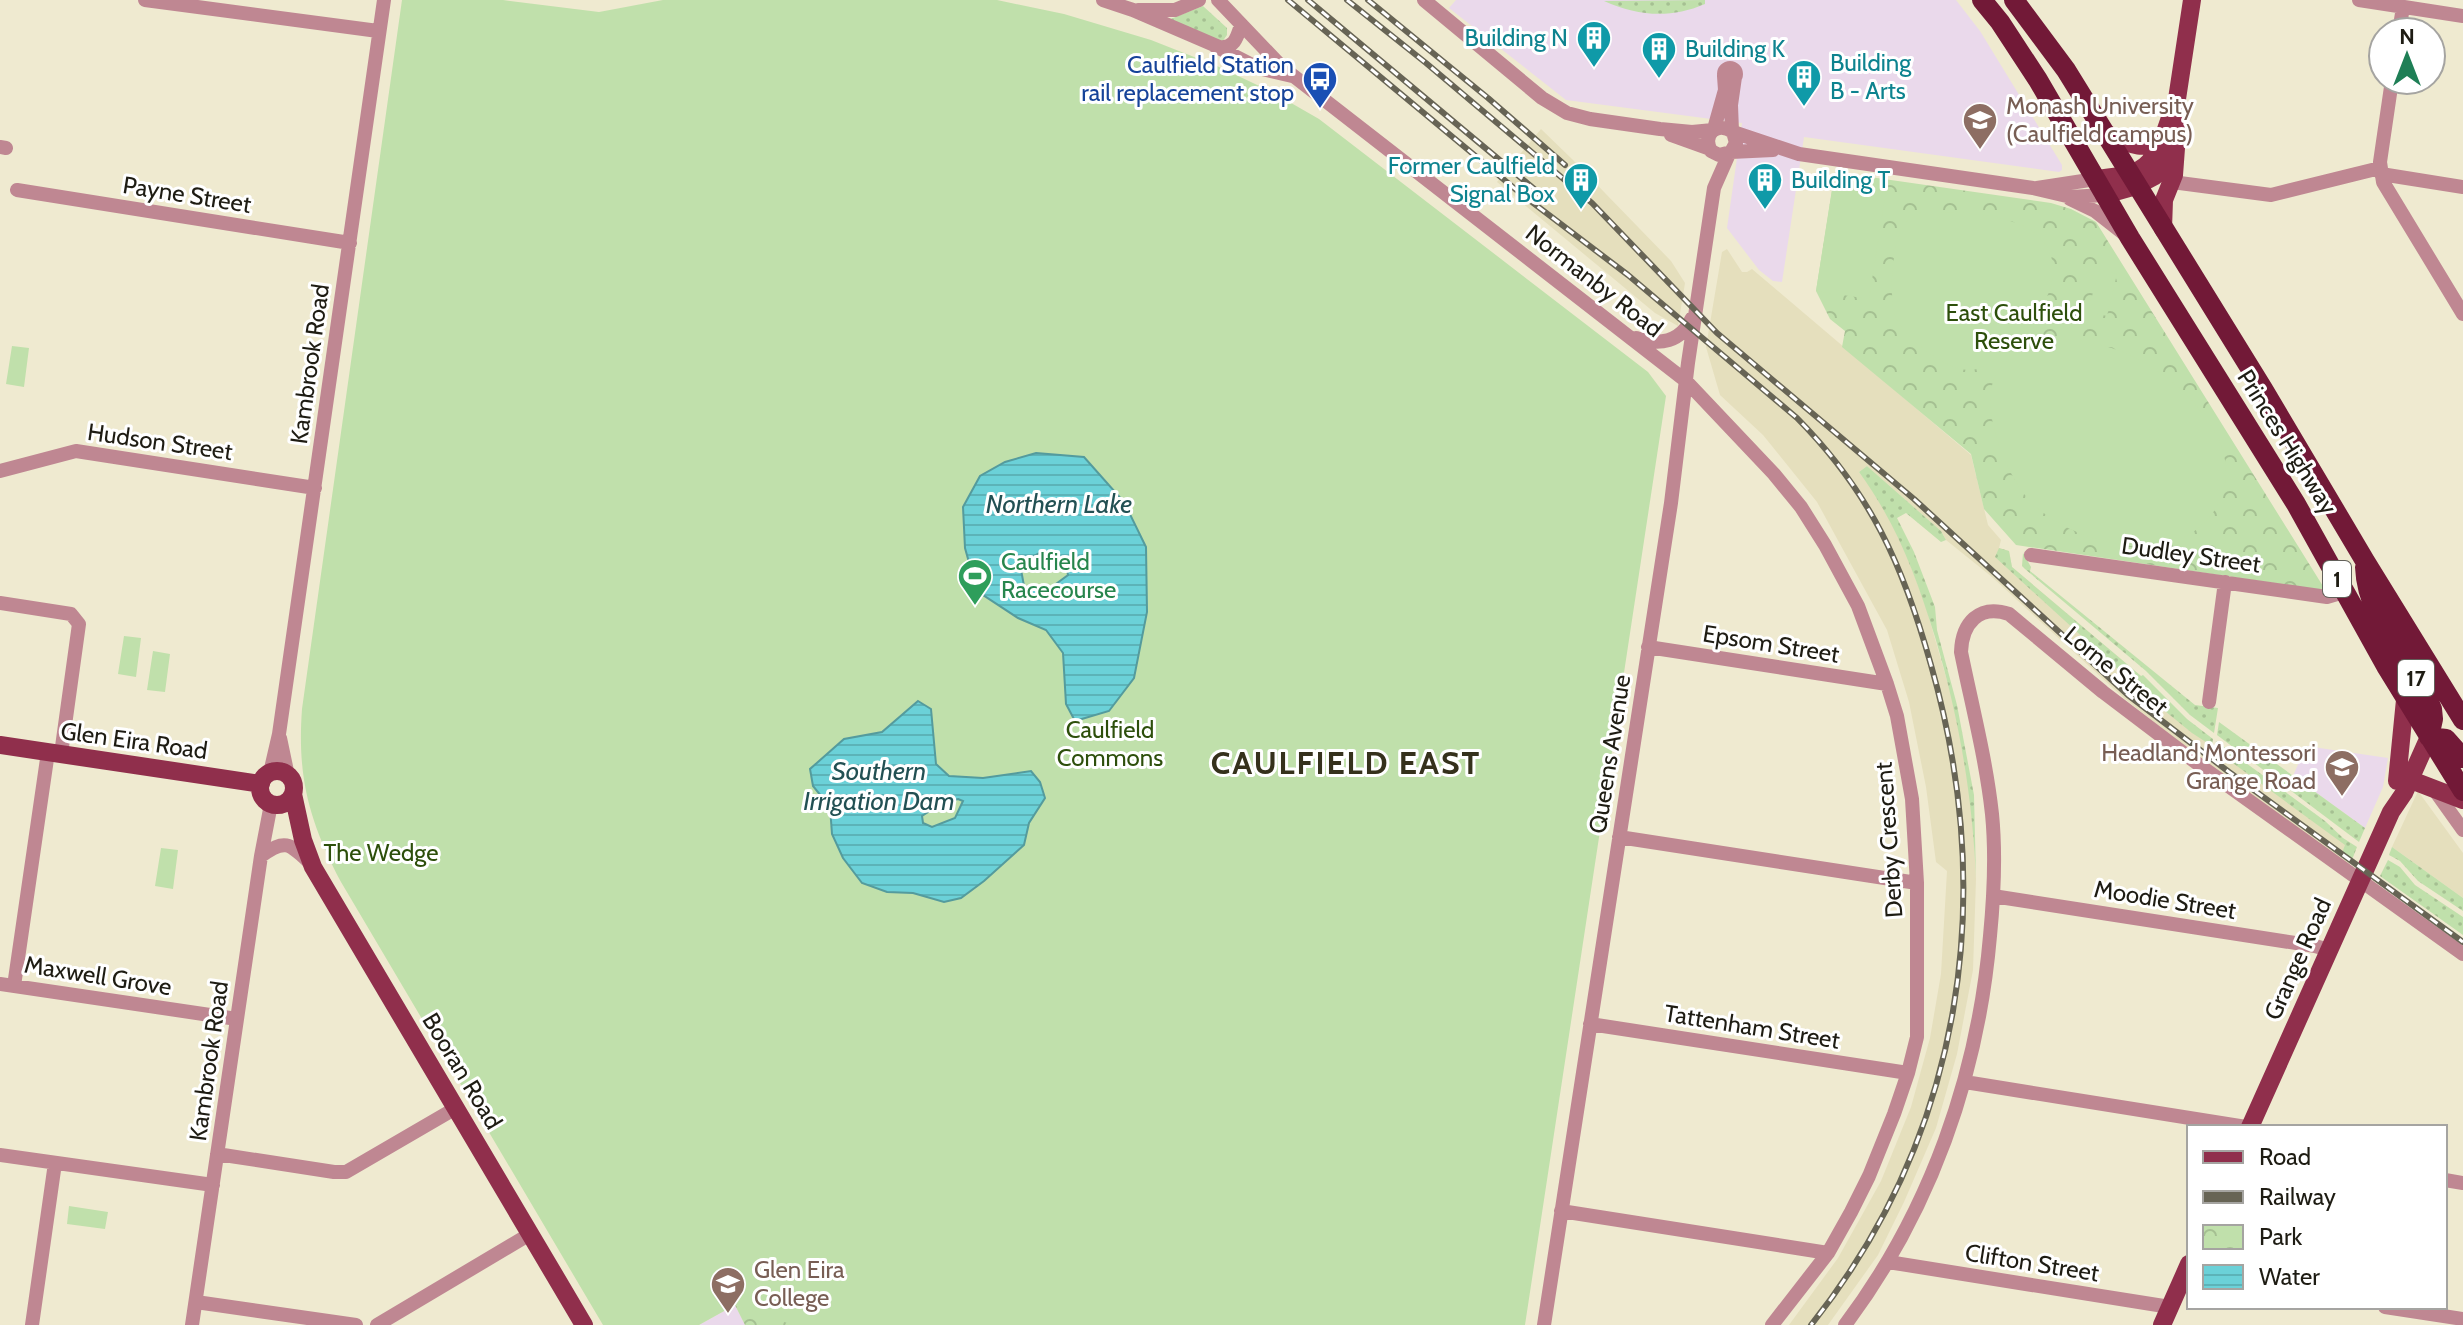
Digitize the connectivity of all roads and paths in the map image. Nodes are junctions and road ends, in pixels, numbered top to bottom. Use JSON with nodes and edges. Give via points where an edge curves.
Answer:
{"nodes":[{"id":1,"x":145,"y":0,"type":"edge"},
{"id":2,"x":384,"y":0,"type":"edge"},
{"id":3,"x":1103,"y":0,"type":"edge"},
{"id":4,"x":1199,"y":0,"type":"edge"},
{"id":5,"x":1218,"y":0,"type":"edge"},
{"id":6,"x":1424,"y":0,"type":"edge"},
{"id":7,"x":1982,"y":0,"type":"edge"},
{"id":8,"x":2014,"y":0,"type":"edge"},
{"id":9,"x":2192,"y":0,"type":"edge"},
{"id":10,"x":2359,"y":0,"type":"edge"},
{"id":11,"x":1441,"y":5,"type":"edge"},
{"id":12,"x":2403,"y":7,"type":"junction"},
{"id":13,"x":1133,"y":10,"type":"junction"},
{"id":14,"x":2402,"y":16,"type":"edge"},
{"id":15,"x":2463,"y":16,"type":"edge"},
{"id":16,"x":1241,"y":25,"type":"junction"},
{"id":17,"x":378,"y":31,"type":"junction"},
{"id":18,"x":1215,"y":46,"type":"junction"},
{"id":19,"x":1293,"y":76,"type":"junction"},
{"id":20,"x":2390,"y":96,"type":"edge"},
{"id":21,"x":1660,"y":129,"type":"junction"},
{"id":22,"x":1714,"y":129,"type":"junction"},
{"id":23,"x":1732,"y":132,"type":"junction"},
{"id":24,"x":2105,"y":133,"type":"junction"},
{"id":25,"x":2170,"y":138,"type":"junction"},
{"id":26,"x":1710,"y":150,"type":"junction"},
{"id":27,"x":1785,"y":150,"type":"junction"},
{"id":28,"x":1730,"y":153,"type":"junction"},
{"id":29,"x":2380,"y":171,"type":"junction"},
{"id":30,"x":2132,"y":180,"type":"junction"},
{"id":31,"x":2172,"y":182,"type":"junction"},
{"id":32,"x":2100,"y":187,"type":"junction"},
{"id":33,"x":2463,"y":187,"type":"edge"},
{"id":34,"x":1714,"y":188,"type":"junction"},
{"id":35,"x":2033,"y":188,"type":"junction"},
{"id":36,"x":17,"y":190,"type":"dead end"},
{"id":37,"x":2066,"y":197,"type":"junction"},
{"id":38,"x":2163,"y":229,"type":"junction"},
{"id":39,"x":2130,"y":238,"type":"junction"},
{"id":40,"x":350,"y":243,"type":"junction"},
{"id":41,"x":1697,"y":306,"type":"junction"},
{"id":42,"x":2463,"y":314,"type":"edge"},
{"id":43,"x":1628,"y":335,"type":"junction"},
{"id":44,"x":1686,"y":381,"type":"junction"},
{"id":45,"x":0,"y":471,"type":"edge"},
{"id":46,"x":315,"y":488,"type":"junction"},
{"id":47,"x":2031,"y":555,"type":"dead end"},
{"id":48,"x":2365,"y":561,"type":"junction"},
{"id":49,"x":2225,"y":582,"type":"junction"},
{"id":50,"x":2344,"y":592,"type":"junction"},
{"id":51,"x":0,"y":603,"type":"edge"},
{"id":52,"x":2375,"y":629,"type":"junction"},
{"id":53,"x":1648,"y":647,"type":"junction"},
{"id":54,"x":1887,"y":684,"type":"junction"},
{"id":55,"x":2405,"y":700,"type":"junction"},
{"id":56,"x":2209,"y":702,"type":"dead end"},
{"id":57,"x":2463,"y":720,"type":"edge"},
{"id":58,"x":2429,"y":737,"type":"junction"},
{"id":59,"x":0,"y":745,"type":"edge"},
{"id":60,"x":54,"y":753,"type":"junction"},
{"id":61,"x":2463,"y":758,"type":"edge"},
{"id":62,"x":2404,"y":781,"type":"junction"},
{"id":63,"x":278,"y":782,"type":"junction"},
{"id":64,"x":2431,"y":786,"type":"junction"},
{"id":65,"x":2463,"y":791,"type":"edge"},
{"id":66,"x":2463,"y":800,"type":"edge"},
{"id":67,"x":273,"y":804,"type":"junction"},
{"id":68,"x":2463,"y":830,"type":"edge"},
{"id":69,"x":1619,"y":837,"type":"junction"},
{"id":70,"x":303,"y":840,"type":"junction"},
{"id":71,"x":261,"y":856,"type":"junction"},
{"id":72,"x":313,"y":867,"type":"junction"},
{"id":73,"x":2360,"y":880,"type":"junction"},
{"id":74,"x":1917,"y":883,"type":"junction"},
{"id":75,"x":1993,"y":896,"type":"junction"},
{"id":76,"x":2329,"y":950,"type":"junction"},
{"id":77,"x":2463,"y":954,"type":"edge"},
{"id":78,"x":7,"y":985,"type":"edge"},
{"id":79,"x":237,"y":1019,"type":"junction"},
{"id":80,"x":1590,"y":1024,"type":"junction"},
{"id":81,"x":1908,"y":1073,"type":"junction"},
{"id":82,"x":1965,"y":1082,"type":"junction"},
{"id":83,"x":456,"y":1108,"type":"junction"},
{"id":84,"x":2235,"y":1125,"type":"edge"},
{"id":85,"x":2249,"y":1125,"type":"edge"},
{"id":86,"x":217,"y":1154,"type":"junction"},
{"id":87,"x":0,"y":1155,"type":"edge"},
{"id":88,"x":55,"y":1163,"type":"junction"},
{"id":89,"x":213,"y":1185,"type":"junction"},
{"id":90,"x":1561,"y":1211,"type":"junction"},
{"id":91,"x":530,"y":1234,"type":"junction"},
{"id":92,"x":1828,"y":1253,"type":"junction"},
{"id":93,"x":1888,"y":1262,"type":"junction"},
{"id":94,"x":2187,"y":1272,"type":"edge"},
{"id":95,"x":196,"y":1302,"type":"junction"},
{"id":96,"x":2170,"y":1307,"type":"junction"},
{"id":97,"x":2398,"y":1309,"type":"edge"},
{"id":98,"x":2463,"y":1319,"type":"edge"},
{"id":99,"x":327,"y":1323,"type":"edge"},
{"id":100,"x":32,"y":1325,"type":"edge"},
{"id":101,"x":192,"y":1325,"type":"edge"},
{"id":102,"x":356,"y":1325,"type":"edge"},
{"id":103,"x":377,"y":1325,"type":"edge"},
{"id":104,"x":584,"y":1325,"type":"edge"},
{"id":105,"x":1544,"y":1325,"type":"edge"},
{"id":106,"x":1772,"y":1325,"type":"edge"},
{"id":107,"x":1845,"y":1325,"type":"edge"},
{"id":108,"x":2162,"y":1325,"type":"edge"}],
"edges":[{"from":1,"to":17,"type":"street"},
{"from":2,"to":17,"type":"street","name":"Kambrook Road"},
{"from":3,"to":13,"type":"street"},
{"from":4,"to":13,"type":"street","via":[[1173,11]]},
{"from":5,"to":16,"type":"street","name":"Normanby Road"},
{"from":6,"to":11,"type":"street"},
{"from":7,"to":32,"type":"highway","number":"1","via":[[2019,50]]},
{"from":8,"to":24,"type":"highway","number":"1"},
{"from":9,"to":25,"type":"main road"},
{"from":10,"to":12,"type":"street"},
{"from":11,"to":21,"type":"street","via":[[1555,107],[1578,117]]},
{"from":12,"to":14,"type":"street"},
{"from":12,"to":15,"type":"street"},
{"from":13,"to":18,"type":"street"},
{"from":16,"to":18,"type":"street","via":[[1232,45]]},
{"from":16,"to":19,"type":"street","name":"Normanby Road"},
{"from":17,"to":40,"type":"street","name":"Kambrook Road"},
{"from":18,"to":19,"type":"street","via":[[1258,68]]},
{"from":19,"to":43,"type":"street","name":"Normanby Road"},
{"from":20,"to":29,"type":"street"},
{"from":21,"to":22,"type":"street"},
{"from":21,"to":26,"type":"street"},
{"from":22,"to":23,"type":"street"},
{"from":22,"to":23,"type":"street","via":[[1730,77]]},
{"from":22,"to":26,"type":"street","via":[[1707,139]]},
{"from":23,"to":27,"type":"street"},
{"from":23,"to":28,"type":"street","via":[[1736,143]]},
{"from":24,"to":25,"type":"main road","via":[[2139,147]]},
{"from":24,"to":30,"type":"highway","number":"1"},
{"from":25,"to":30,"type":"main road"},
{"from":25,"to":31,"type":"main road"},
{"from":26,"to":28,"type":"street"},
{"from":26,"to":34,"type":"street","name":"Queens Avenue"},
{"from":27,"to":28,"type":"street"},
{"from":27,"to":35,"type":"street"},
{"from":28,"to":34,"type":"street","name":"Queens Avenue"},
{"from":29,"to":31,"type":"street","via":[[2271,195]]},
{"from":29,"to":33,"type":"street"},
{"from":29,"to":42,"type":"street","via":[[2390,197]]},
{"from":30,"to":32,"type":"main road"},
{"from":30,"to":38,"type":"highway","name":"Princes Highway","number":"1"},
{"from":31,"to":38,"type":"main road","via":[[2164,200]]},
{"from":32,"to":35,"type":"street"},
{"from":32,"to":37,"type":"street"},
{"from":32,"to":39,"type":"highway","name":"Princes Highway","number":"1"},
{"from":34,"to":41,"type":"street","name":"Queens Avenue"},
{"from":35,"to":37,"type":"street"},
{"from":36,"to":40,"type":"street","name":"Payne Street"},
{"from":37,"to":39,"type":"street"},
{"from":38,"to":48,"type":"highway","name":"Princes Highway","number":"1"},
{"from":39,"to":50,"type":"highway","name":"Princes Highway","number":"1","via":[[2296,504]]},
{"from":40,"to":46,"type":"street","name":"Kambrook Road"},
{"from":41,"to":43,"type":"street","via":[[1687,328],[1669,341],[1654,343]]},
{"from":41,"to":44,"type":"street","name":"Queens Avenue"},
{"from":43,"to":44,"type":"street","name":"Normanby Road"},
{"from":44,"to":53,"type":"street","name":"Queens Avenue"},
{"from":44,"to":54,"type":"street","name":"Derby Crescent","via":[[1801,507],[1858,606]]},
{"from":45,"to":46,"type":"street","name":"Hudson Street","via":[[76,451]]},
{"from":46,"to":63,"type":"street","name":"Kambrook Road","via":[[279,734]]},
{"from":47,"to":49,"type":"street","name":"Dudley Street"},
{"from":48,"to":52,"type":"highway","number":"17"},
{"from":48,"to":57,"type":"highway","name":"Princes Highway","number":"1"},
{"from":49,"to":50,"type":"street","name":"Dudley Street","via":[[2327,597]]},
{"from":49,"to":56,"type":"street"},
{"from":50,"to":52,"type":"highway","name":"Princes Highway","number":"1"},
{"from":51,"to":60,"type":"street","via":[[71,614],[79,624]]},
{"from":52,"to":55,"type":"highway","name":"Princes Highway","number":"1"},
{"from":52,"to":58,"type":"highway","number":"17","via":[[2431,704]]},
{"from":53,"to":54,"type":"street","name":"Epsom Street"},
{"from":53,"to":69,"type":"street","name":"Queens Avenue"},
{"from":54,"to":74,"type":"street","name":"Derby Crescent","via":[[1908,772]]},
{"from":55,"to":58,"type":"highway","name":"Princes Highway","number":"1"},
{"from":55,"to":62,"type":"main road","number":"17"},
{"from":58,"to":61,"type":"highway","via":[[2446,739]]},
{"from":58,"to":62,"type":"main road","name":"Grange Road","number":"17"},
{"from":58,"to":65,"type":"highway","name":"Princes Highway","number":"1"},
{"from":59,"to":60,"type":"main road","name":"Glen Eira Road"},
{"from":60,"to":63,"type":"main road","name":"Glen Eira Road"},
{"from":60,"to":78,"type":"street"},
{"from":62,"to":64,"type":"main road"},
{"from":62,"to":73,"type":"main road","name":"Grange Road","number":"17"},
{"from":63,"to":67,"type":"main road","name":"Booran Road","via":[[263,798]]},
{"from":63,"to":70,"type":"main road","name":"Booran Road"},
{"from":64,"to":66,"type":"main road"},
{"from":64,"to":68,"type":"street"},
{"from":67,"to":70,"type":"main road","name":"Booran Road"},
{"from":67,"to":71,"type":"street","name":"Kambrook Road"},
{"from":69,"to":74,"type":"street"},
{"from":69,"to":80,"type":"street","name":"Queens Avenue"},
{"from":70,"to":72,"type":"main road","name":"Booran Road"},
{"from":71,"to":72,"type":"street","via":[[278,845],[289,845]]},
{"from":71,"to":79,"type":"street","name":"Kambrook Road"},
{"from":72,"to":83,"type":"main road","name":"Booran Road"},
{"from":73,"to":75,"type":"street","name":"Lorne Street","via":[[2103,692],[2025,625],[1991,610],[1969,623],[1961,652],[1992,816]]},
{"from":73,"to":76,"type":"main road","name":"Grange Road","number":"17"},
{"from":73,"to":77,"type":"street","name":"Lorne Street"},
{"from":74,"to":81,"type":"street","name":"Derby Crescent","via":[[1918,1023]]},
{"from":75,"to":76,"type":"street","name":"Moodie Street"},
{"from":75,"to":82,"type":"street","via":[[1983,998]]},
{"from":76,"to":85,"type":"main road","name":"Grange Road","number":"17"},
{"from":78,"to":79,"type":"street","name":"Maxwell Grove"},
{"from":79,"to":86,"type":"street","name":"Kambrook Road"},
{"from":80,"to":81,"type":"street","name":"Tattenham Street"},
{"from":80,"to":90,"type":"street","name":"Queens Avenue"},
{"from":81,"to":92,"type":"street","name":"Derby Crescent","via":[[1869,1176]]},
{"from":82,"to":84,"type":"street"},
{"from":82,"to":93,"type":"street","via":[[1933,1173]]},
{"from":83,"to":86,"type":"street","via":[[346,1172]]},
{"from":83,"to":91,"type":"main road","name":"Booran Road"},
{"from":86,"to":89,"type":"street","name":"Kambrook Road"},
{"from":87,"to":88,"type":"street"},
{"from":88,"to":89,"type":"street"},
{"from":88,"to":100,"type":"street"},
{"from":89,"to":95,"type":"street","name":"Kambrook Road"},
{"from":90,"to":92,"type":"street"},
{"from":90,"to":105,"type":"street","name":"Queens Avenue"},
{"from":91,"to":103,"type":"street"},
{"from":91,"to":104,"type":"main road","name":"Booran Road"},
{"from":92,"to":106,"type":"street","name":"Derby Crescent"},
{"from":93,"to":96,"type":"street","name":"Clifton Street"},
{"from":93,"to":107,"type":"street"},
{"from":94,"to":96,"type":"main road"},
{"from":95,"to":99,"type":"street"},
{"from":95,"to":101,"type":"street","name":"Kambrook Road"},
{"from":96,"to":108,"type":"main road"},
{"from":97,"to":98,"type":"street"},
{"from":99,"to":102,"type":"street"}]}
